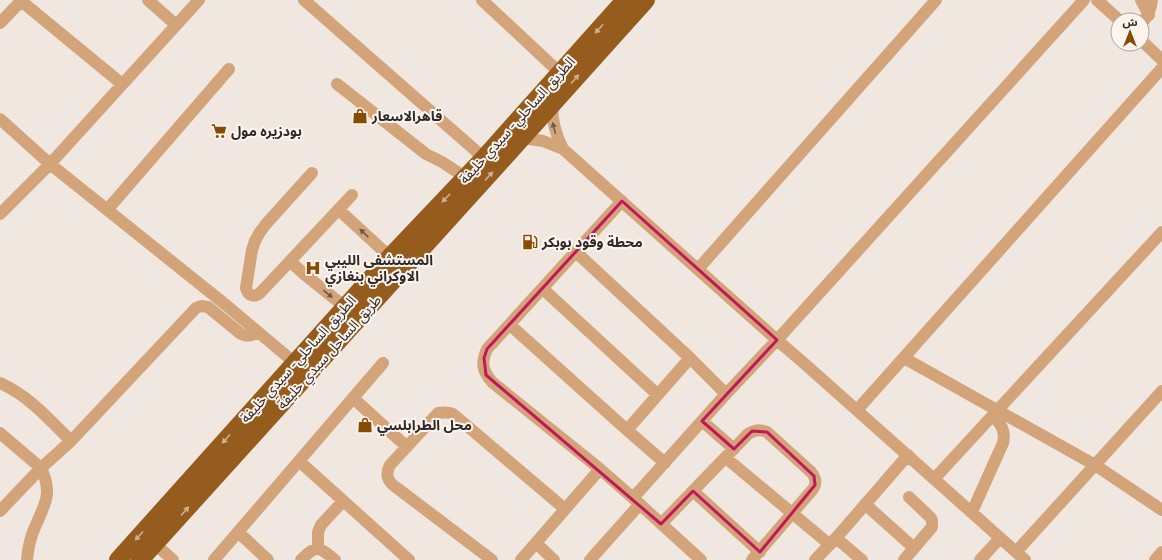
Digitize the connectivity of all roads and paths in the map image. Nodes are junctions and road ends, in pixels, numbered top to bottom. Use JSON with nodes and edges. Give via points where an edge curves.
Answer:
{"nodes":[{"id":1,"x":21,"y":0,"type":"edge"},
{"id":2,"x":148,"y":0,"type":"edge"},
{"id":3,"x":199,"y":0,"type":"edge"},
{"id":4,"x":304,"y":0,"type":"edge"},
{"id":5,"x":482,"y":0,"type":"edge"},
{"id":6,"x":625,"y":0,"type":"edge"},
{"id":7,"x":646,"y":0,"type":"edge"},
{"id":8,"x":936,"y":0,"type":"edge"},
{"id":9,"x":1084,"y":0,"type":"edge"},
{"id":10,"x":1097,"y":0,"type":"edge"},
{"id":11,"x":1141,"y":0,"type":"edge"},
{"id":12,"x":1152,"y":0,"type":"edge"},
{"id":13,"x":1110,"y":12,"type":"edge"},
{"id":14,"x":1144,"y":12,"type":"edge"},
{"id":15,"x":1149,"y":12,"type":"edge"},
{"id":16,"x":0,"y":23,"type":"edge"},
{"id":17,"x":176,"y":25,"type":"junction"},
{"id":18,"x":1150,"y":49,"type":"edge"},
{"id":19,"x":1162,"y":60,"type":"edge"},
{"id":20,"x":1162,"y":68,"type":"edge"},
{"id":21,"x":228,"y":69,"type":"dead end"},
{"id":22,"x":560,"y":73,"type":"junction"},
{"id":23,"x":122,"y":84,"type":"junction"},
{"id":24,"x":337,"y":84,"type":"dead end"},
{"id":25,"x":552,"y":105,"type":"junction"},
{"id":26,"x":0,"y":119,"type":"edge"},
{"id":27,"x":522,"y":138,"type":"junction"},
{"id":28,"x":563,"y":148,"type":"junction"},
{"id":29,"x":484,"y":158,"type":"junction"},
{"id":30,"x":50,"y":164,"type":"junction"},
{"id":31,"x":312,"y":173,"type":"dead end"},
{"id":32,"x":465,"y":178,"type":"junction"},
{"id":33,"x":352,"y":195,"type":"dead end"},
{"id":34,"x":622,"y":201,"type":"junction"},
{"id":35,"x":107,"y":210,"type":"junction"},
{"id":36,"x":339,"y":210,"type":"junction"},
{"id":37,"x":0,"y":214,"type":"edge"},
{"id":38,"x":1162,"y":232,"type":"edge"},
{"id":39,"x":576,"y":252,"type":"junction"},
{"id":40,"x":390,"y":257,"type":"junction"},
{"id":41,"x":291,"y":262,"type":"junction"},
{"id":42,"x":698,"y":269,"type":"junction"},
{"id":43,"x":543,"y":289,"type":"junction"},
{"id":44,"x":345,"y":307,"type":"junction"},
{"id":45,"x":510,"y":325,"type":"junction"},
{"id":46,"x":257,"y":332,"type":"junction"},
{"id":47,"x":777,"y":340,"type":"junction"},
{"id":48,"x":690,"y":358,"type":"junction"},
{"id":49,"x":904,"y":358,"type":"junction"},
{"id":50,"x":295,"y":363,"type":"junction"},
{"id":51,"x":383,"y":363,"type":"dead end"},
{"id":52,"x":0,"y":383,"type":"edge"},
{"id":53,"x":1162,"y":391,"type":"edge"},
{"id":54,"x":726,"y":394,"type":"junction"},
{"id":55,"x":658,"y":395,"type":"junction"},
{"id":56,"x":353,"y":398,"type":"junction"},
{"id":57,"x":857,"y":410,"type":"junction"},
{"id":58,"x":996,"y":414,"type":"junction"},
{"id":59,"x":702,"y":420,"type":"junction"},
{"id":60,"x":627,"y":430,"type":"junction"},
{"id":61,"x":0,"y":433,"type":"edge"},
{"id":62,"x":71,"y":441,"type":"junction"},
{"id":63,"x":407,"y":447,"type":"junction"},
{"id":64,"x":730,"y":453,"type":"junction"},
{"id":65,"x":908,"y":455,"type":"junction"},
{"id":66,"x":299,"y":461,"type":"junction"},
{"id":67,"x":665,"y":463,"type":"junction"},
{"id":68,"x":1095,"y":465,"type":"junction"},
{"id":69,"x":41,"y":468,"type":"junction"},
{"id":70,"x":600,"y":469,"type":"junction"},
{"id":71,"x":934,"y":479,"type":"junction"},
{"id":72,"x":693,"y":491,"type":"junction"},
{"id":73,"x":909,"y":498,"type":"dead end"},
{"id":74,"x":343,"y":501,"type":"junction"},
{"id":75,"x":636,"y":501,"type":"junction"},
{"id":76,"x":865,"y":504,"type":"junction"},
{"id":77,"x":565,"y":509,"type":"junction"},
{"id":78,"x":1162,"y":510,"type":"edge"},
{"id":79,"x":0,"y":511,"type":"edge"},
{"id":80,"x":972,"y":512,"type":"junction"},
{"id":81,"x":793,"y":514,"type":"junction"},
{"id":82,"x":661,"y":524,"type":"junction"},
{"id":83,"x":238,"y":532,"type":"junction"},
{"id":84,"x":1000,"y":538,"type":"junction"},
{"id":85,"x":833,"y":541,"type":"junction"},
{"id":86,"x":536,"y":543,"type":"junction"},
{"id":87,"x":155,"y":544,"type":"junction"},
{"id":88,"x":914,"y":548,"type":"junction"},
{"id":89,"x":318,"y":549,"type":"junction"},
{"id":90,"x":1162,"y":552,"type":"edge"},
{"id":91,"x":756,"y":556,"type":"edge"},
{"id":92,"x":1021,"y":556,"type":"edge"},
{"id":93,"x":27,"y":560,"type":"edge"},
{"id":94,"x":118,"y":560,"type":"edge"},
{"id":95,"x":140,"y":560,"type":"edge"},
{"id":96,"x":173,"y":560,"type":"edge"},
{"id":97,"x":214,"y":560,"type":"edge"},
{"id":98,"x":268,"y":560,"type":"edge"},
{"id":99,"x":301,"y":560,"type":"edge"},
{"id":100,"x":335,"y":560,"type":"edge"},
{"id":101,"x":409,"y":560,"type":"edge"},
{"id":102,"x":492,"y":560,"type":"edge"},
{"id":103,"x":521,"y":560,"type":"edge"},
{"id":104,"x":554,"y":560,"type":"edge"},
{"id":105,"x":590,"y":560,"type":"edge"},
{"id":106,"x":700,"y":560,"type":"edge"},
{"id":107,"x":815,"y":560,"type":"edge"},
{"id":108,"x":862,"y":560,"type":"edge"},
{"id":109,"x":904,"y":560,"type":"edge"},
{"id":110,"x":980,"y":560,"type":"edge"},
{"id":111,"x":1155,"y":560,"type":"edge"}],
"edges":[{"from":1,"to":16,"type":"street"},
{"from":1,"to":23,"type":"street"},
{"from":2,"to":17,"type":"street"},
{"from":3,"to":17,"type":"street"},
{"from":4,"to":29,"type":"street"},
{"from":5,"to":22,"type":"street"},
{"from":6,"to":22,"type":"highway","name":"الطريق الساحلي- سيدي خليفة","one_way":true},
{"from":25,"to":7,"type":"highway","name":"طريق الساحل سيدي خليفة","one_way":true},
{"from":8,"to":42,"type":"street"},
{"from":9,"to":47,"type":"street"},
{"from":10,"to":13,"type":"street"},
{"from":11,"to":14,"type":"street"},
{"from":12,"to":15,"type":"street"},
{"from":17,"to":23,"type":"street"},
{"from":18,"to":19,"type":"street"},
{"from":20,"to":49,"type":"street"},
{"from":21,"to":35,"type":"street"},
{"from":22,"to":29,"type":"highway","name":"الطريق الساحلي- سيدي خليفة"},
{"from":23,"to":30,"type":"street"},
{"from":24,"to":32,"type":"street","via":[[426,154]]},
{"from":25,"to":27,"type":"highway","name":"طريق الساحل سيدي خليفة"},
{"from":28,"to":25,"type":"street","one_way":true,"via":[[554,128]]},
{"from":26,"to":30,"type":"street"},
{"from":27,"to":28,"type":"street","via":[[543,141]]},
{"from":87,"to":27,"type":"highway","name":"طريق الساحل سيدي خليفة","one_way":true},
{"from":28,"to":34,"type":"street"},
{"from":29,"to":32,"type":"highway","name":"الطريق الساحلي- سيدي خليفة"},
{"from":30,"to":35,"type":"street"},
{"from":30,"to":37,"type":"street"},
{"from":31,"to":41,"type":"street","via":[[266,224],[255,241],[247,292],[250,295],[258,295]]},
{"from":32,"to":40,"type":"highway","name":"الطريق الساحلي- سيدي خليفة","one_way":true},
{"from":33,"to":36,"type":"street"},
{"from":34,"to":39,"type":"street"},
{"from":34,"to":42,"type":"street"},
{"from":35,"to":46,"type":"street"},
{"from":40,"to":36,"type":"street","one_way":true},
{"from":36,"to":41,"type":"street"},
{"from":38,"to":58,"type":"street"},
{"from":39,"to":43,"type":"street"},
{"from":39,"to":48,"type":"street"},
{"from":40,"to":44,"type":"highway","name":"الطريق الساحلي- سيدي خليفة"},
{"from":41,"to":44,"type":"street","one_way":true},
{"from":42,"to":47,"type":"street"},
{"from":43,"to":45,"type":"street"},
{"from":43,"to":55,"type":"street"},
{"from":44,"to":50,"type":"highway","name":"الطريق الساحلي- سيدي خليفة"},
{"from":45,"to":60,"type":"street"},
{"from":45,"to":70,"type":"street","via":[[487,350],[483,367],[486,375]]},
{"from":46,"to":50,"type":"street"},
{"from":46,"to":62,"type":"street","via":[[244,336],[208,307],[198,306]]},
{"from":47,"to":54,"type":"street"},
{"from":47,"to":57,"type":"street"},
{"from":48,"to":54,"type":"street"},
{"from":48,"to":55,"type":"street"},
{"from":49,"to":57,"type":"street"},
{"from":49,"to":58,"type":"street"},
{"from":50,"to":94,"type":"highway","name":"الطريق الساحلي- سيدي خليفة","one_way":true},
{"from":51,"to":56,"type":"street"},
{"from":52,"to":62,"type":"street","via":[[25,397]]},
{"from":53,"to":68,"type":"street"},
{"from":54,"to":59,"type":"street"},
{"from":55,"to":60,"type":"street"},
{"from":56,"to":63,"type":"street"},
{"from":56,"to":66,"type":"street"},
{"from":57,"to":65,"type":"street"},
{"from":58,"to":68,"type":"street"},
{"from":58,"to":71,"type":"street"},
{"from":58,"to":80,"type":"street","via":[[1002,426],[1003,443]]},
{"from":59,"to":64,"type":"street"},
{"from":59,"to":67,"type":"street"},
{"from":60,"to":67,"type":"street"},
{"from":61,"to":69,"type":"street"},
{"from":62,"to":69,"type":"street"},
{"from":63,"to":77,"type":"street","via":[[434,416],[449,412]]},
{"from":63,"to":102,"type":"street","via":[[390,465],[387,477],[390,482]]},
{"from":64,"to":72,"type":"street"},
{"from":64,"to":81,"type":"street"},
{"from":64,"to":81,"type":"street","via":[[752,431],[762,430],[814,476],[816,485]]},
{"from":65,"to":71,"type":"street"},
{"from":65,"to":76,"type":"street"},
{"from":66,"to":74,"type":"street"},
{"from":66,"to":83,"type":"street"},
{"from":67,"to":75,"type":"street"},
{"from":68,"to":78,"type":"street"},
{"from":68,"to":92,"type":"street"},
{"from":69,"to":79,"type":"street"},
{"from":69,"to":93,"type":"street","via":[[46,484],[46,500],[31,539]]},
{"from":70,"to":75,"type":"street"},
{"from":70,"to":77,"type":"street"},
{"from":71,"to":80,"type":"street"},
{"from":72,"to":82,"type":"street"},
{"from":72,"to":91,"type":"street"},
{"from":73,"to":88,"type":"street","via":[[932,521],[932,527]]},
{"from":74,"to":89,"type":"street","via":[[321,525],[318,532]]},
{"from":74,"to":101,"type":"street"},
{"from":75,"to":82,"type":"street"},
{"from":75,"to":105,"type":"street"},
{"from":76,"to":85,"type":"street"},
{"from":76,"to":88,"type":"street"},
{"from":77,"to":86,"type":"street"},
{"from":80,"to":84,"type":"street"},
{"from":81,"to":85,"type":"street"},
{"from":81,"to":91,"type":"street"},
{"from":82,"to":106,"type":"street"},
{"from":83,"to":97,"type":"street"},
{"from":83,"to":98,"type":"street"},
{"from":84,"to":92,"type":"street"},
{"from":84,"to":110,"type":"street"},
{"from":85,"to":107,"type":"street"},
{"from":85,"to":108,"type":"street"},
{"from":86,"to":103,"type":"street"},
{"from":86,"to":104,"type":"street"},
{"from":87,"to":95,"type":"highway","name":"طريق الساحل سيدي خليفة"},
{"from":87,"to":96,"type":"street"},
{"from":88,"to":109,"type":"street"},
{"from":89,"to":99,"type":"street","via":[[309,552]]},
{"from":89,"to":100,"type":"street"},
{"from":90,"to":111,"type":"street"}]}
